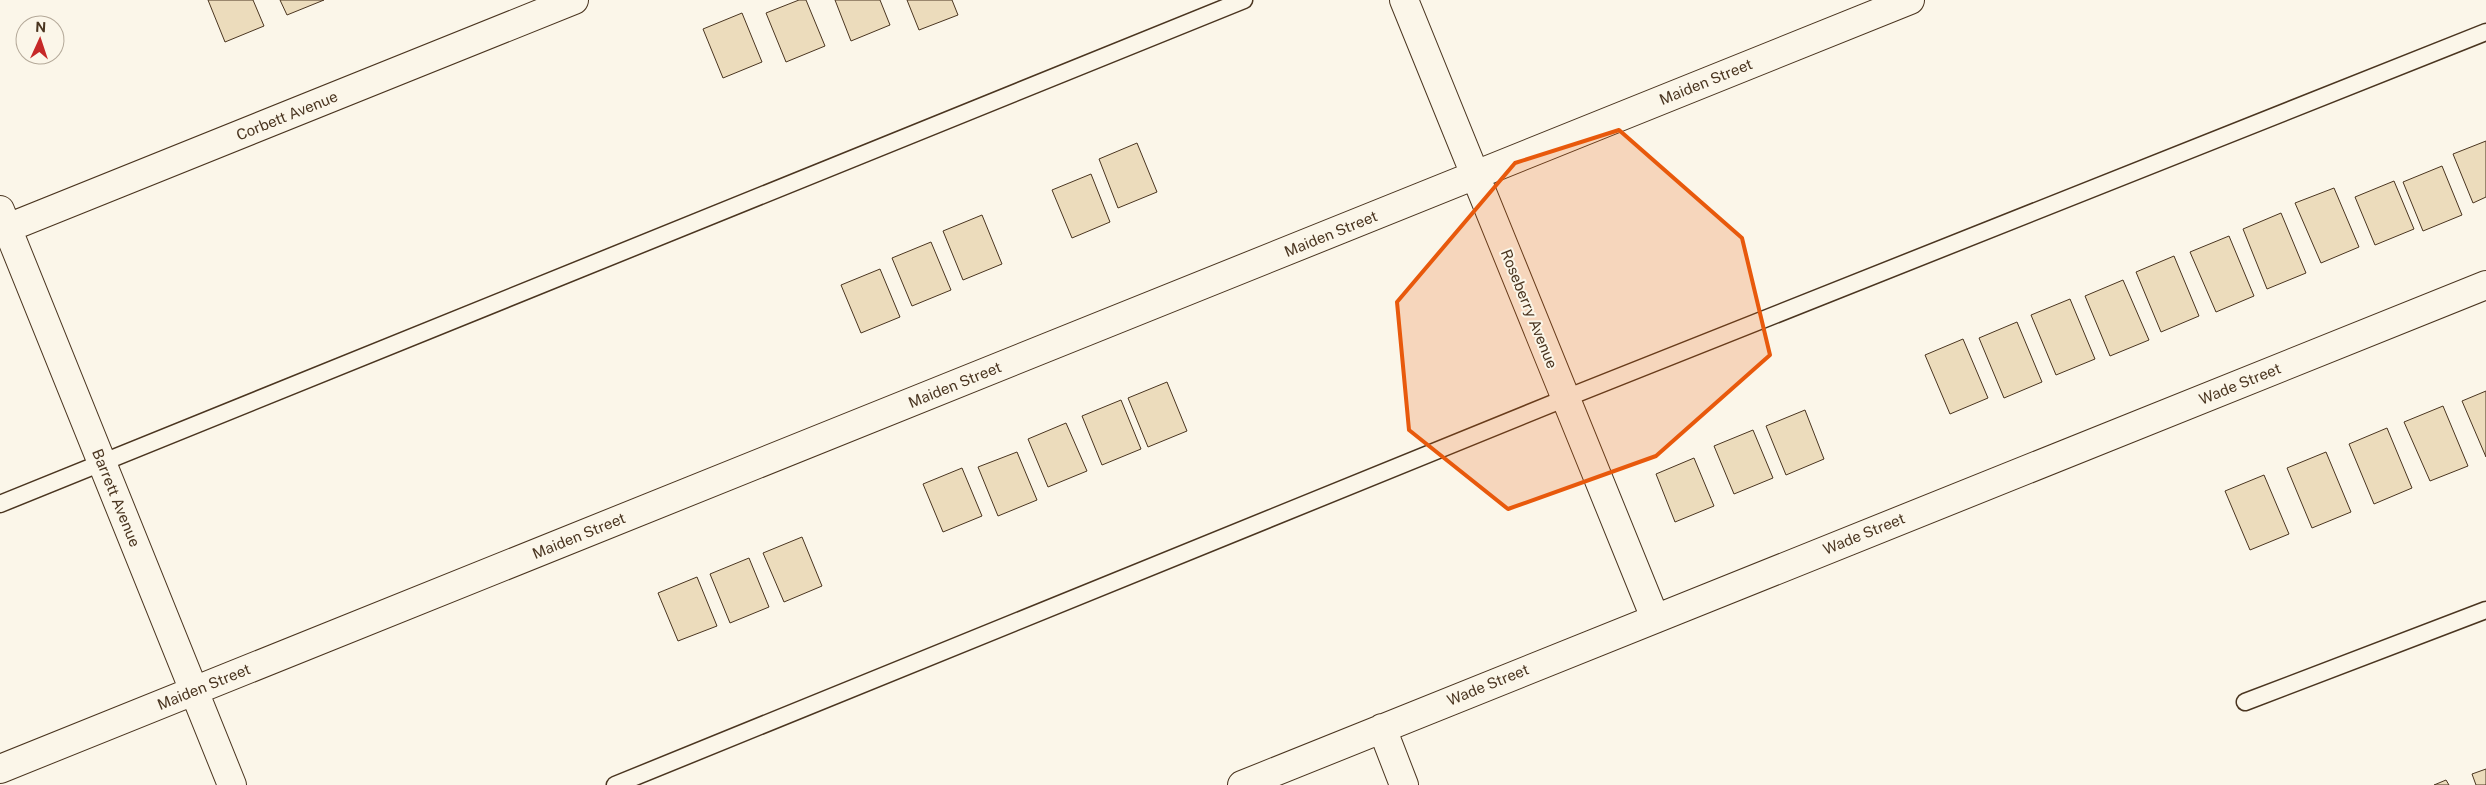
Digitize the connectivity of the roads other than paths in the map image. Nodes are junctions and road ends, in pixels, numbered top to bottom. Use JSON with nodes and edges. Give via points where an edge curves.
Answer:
{"nodes":[{"id":1,"x":574,"y":0,"type":"edge"},
{"id":2,"x":1244,"y":0,"type":"edge"},
{"id":3,"x":1404,"y":0,"type":"edge"},
{"id":4,"x":1910,"y":0,"type":"edge"},
{"id":5,"x":2486,"y":32,"type":"edge"},
{"id":6,"x":1475,"y":175,"type":"junction"},
{"id":7,"x":2,"y":223,"type":"edge"},
{"id":8,"x":2486,"y":285,"type":"edge"},
{"id":9,"x":1566,"y":398,"type":"junction"},
{"id":10,"x":102,"y":463,"type":"junction"},
{"id":11,"x":0,"y":504,"type":"edge"},
{"id":12,"x":2486,"y":610,"type":"edge"},
{"id":13,"x":1655,"y":618,"type":"junction"},
{"id":14,"x":194,"y":691,"type":"junction"},
{"id":15,"x":2245,"y":702,"type":"dead end"},
{"id":16,"x":1382,"y":728,"type":"junction"},
{"id":17,"x":0,"y":769,"type":"edge"},
{"id":18,"x":232,"y":785,"type":"edge"},
{"id":19,"x":615,"y":785,"type":"edge"},
{"id":20,"x":1242,"y":785,"type":"edge"},
{"id":21,"x":1404,"y":785,"type":"edge"}],
"edges":[{"from":1,"to":7,"type":"street","name":"Corbett Avenue"},
{"from":2,"to":10,"type":"lane"},
{"from":3,"to":6,"type":"street","name":"Roseberry Avenue"},
{"from":4,"to":6,"type":"street","name":"Maiden Street"},
{"from":5,"to":9,"type":"lane"},
{"from":6,"to":9,"type":"street","name":"Roseberry Avenue"},
{"from":6,"to":14,"type":"street","name":"Maiden Street"},
{"from":7,"to":10,"type":"street","name":"Barrett Avenue"},
{"from":8,"to":13,"type":"street","name":"Wade Street"},
{"from":9,"to":13,"type":"street","name":"Roseberry Avenue"},
{"from":9,"to":19,"type":"lane"},
{"from":10,"to":11,"type":"lane"},
{"from":10,"to":14,"type":"street","name":"Barrett Avenue"},
{"from":12,"to":15,"type":"lane"},
{"from":13,"to":16,"type":"street","name":"Wade Street"},
{"from":14,"to":17,"type":"street","name":"Maiden Street"},
{"from":14,"to":18,"type":"street","name":"Barrett Avenue"},
{"from":16,"to":20,"type":"street","name":"Wade Street"},
{"from":16,"to":21,"type":"street"}]}
